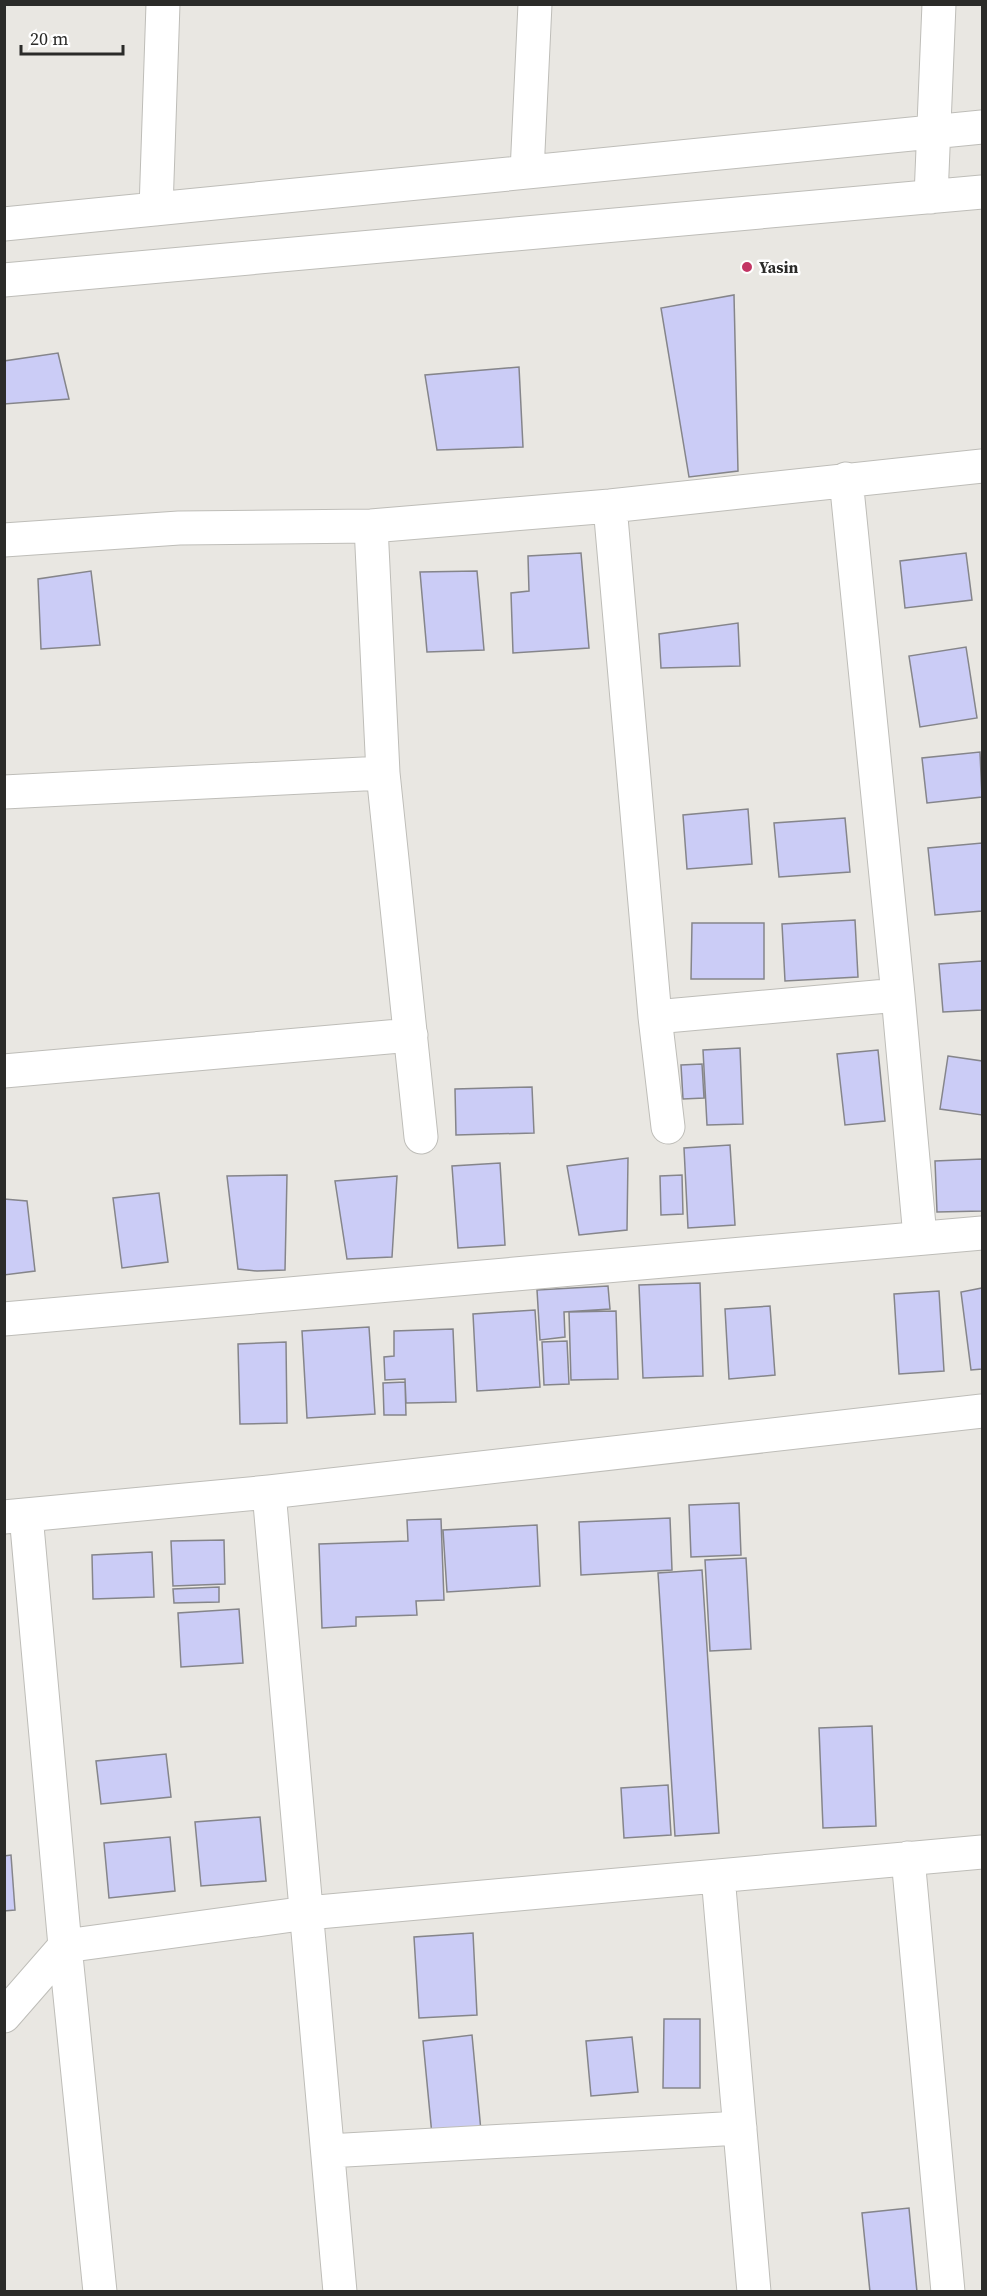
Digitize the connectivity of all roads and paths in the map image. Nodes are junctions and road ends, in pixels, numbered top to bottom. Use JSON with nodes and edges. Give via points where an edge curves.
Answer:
{"nodes":[{"id":1,"x":163,"y":4,"type":"edge"},
{"id":2,"x":535,"y":4,"type":"edge"},
{"id":3,"x":939,"y":4,"type":"edge"},
{"id":4,"x":982,"y":130,"type":"edge"},
{"id":5,"x":935,"y":132,"type":"junction"},
{"id":6,"x":527,"y":172,"type":"junction"},
{"id":7,"x":982,"y":192,"type":"edge"},
{"id":8,"x":931,"y":196,"type":"junction"},
{"id":9,"x":156,"y":209,"type":"junction"},
{"id":10,"x":4,"y":224,"type":"edge"},
{"id":11,"x":4,"y":280,"type":"edge"},
{"id":12,"x":982,"y":466,"type":"edge"},
{"id":13,"x":846,"y":479,"type":"junction"},
{"id":14,"x":610,"y":506,"type":"junction"},
{"id":15,"x":371,"y":526,"type":"junction"},
{"id":16,"x":4,"y":540,"type":"edge"},
{"id":17,"x":383,"y":773,"type":"junction"},
{"id":18,"x":4,"y":792,"type":"edge"},
{"id":19,"x":898,"y":994,"type":"junction"},
{"id":20,"x":655,"y":1017,"type":"junction"},
{"id":21,"x":411,"y":1035,"type":"junction"},
{"id":22,"x":4,"y":1071,"type":"edge"},
{"id":23,"x":668,"y":1127,"type":"dead end"},
{"id":24,"x":421,"y":1137,"type":"dead end"},
{"id":25,"x":982,"y":1233,"type":"edge"},
{"id":26,"x":920,"y":1237,"type":"junction"},
{"id":27,"x":4,"y":1318,"type":"edge"},
{"id":28,"x":982,"y":1411,"type":"edge"},
{"id":29,"x":269,"y":1492,"type":"junction"},
{"id":30,"x":15,"y":1516,"type":"edge"},
{"id":31,"x":982,"y":1852,"type":"edge"},
{"id":32,"x":908,"y":1858,"type":"junction"},
{"id":33,"x":718,"y":1876,"type":"junction"},
{"id":34,"x":307,"y":1913,"type":"junction"},
{"id":35,"x":65,"y":1946,"type":"junction"},
{"id":36,"x":4,"y":2016,"type":"edge"},
{"id":37,"x":740,"y":2128,"type":"junction"},
{"id":38,"x":328,"y":2151,"type":"junction"},
{"id":39,"x":100,"y":2292,"type":"edge"},
{"id":40,"x":340,"y":2292,"type":"edge"},
{"id":41,"x":754,"y":2292,"type":"edge"},
{"id":42,"x":948,"y":2292,"type":"edge"}],
"edges":[{"from":1,"to":9,"type":"street"},
{"from":2,"to":6,"type":"street"},
{"from":3,"to":5,"type":"street"},
{"from":4,"to":5,"type":"street"},
{"from":5,"to":6,"type":"street"},
{"from":5,"to":8,"type":"street"},
{"from":6,"to":9,"type":"street"},
{"from":7,"to":8,"type":"street"},
{"from":8,"to":11,"type":"street"},
{"from":9,"to":10,"type":"street"},
{"from":12,"to":13,"type":"street"},
{"from":13,"to":14,"type":"street"},
{"from":13,"to":19,"type":"street"},
{"from":14,"to":15,"type":"street"},
{"from":14,"to":20,"type":"street"},
{"from":15,"to":16,"type":"street","via":[[179,528]]},
{"from":15,"to":17,"type":"street"},
{"from":17,"to":18,"type":"street"},
{"from":17,"to":21,"type":"street"},
{"from":19,"to":20,"type":"street"},
{"from":19,"to":26,"type":"street"},
{"from":20,"to":23,"type":"street"},
{"from":21,"to":22,"type":"street"},
{"from":21,"to":24,"type":"street"},
{"from":25,"to":26,"type":"street"},
{"from":26,"to":27,"type":"street"},
{"from":28,"to":29,"type":"street"},
{"from":29,"to":30,"type":"street"},
{"from":29,"to":34,"type":"street"},
{"from":30,"to":35,"type":"street"},
{"from":31,"to":32,"type":"street"},
{"from":32,"to":33,"type":"street"},
{"from":32,"to":42,"type":"street"},
{"from":33,"to":34,"type":"street"},
{"from":33,"to":37,"type":"street"},
{"from":34,"to":35,"type":"street"},
{"from":34,"to":38,"type":"street"},
{"from":35,"to":36,"type":"street"},
{"from":35,"to":39,"type":"street"},
{"from":37,"to":38,"type":"street"},
{"from":37,"to":41,"type":"street"},
{"from":38,"to":40,"type":"street"}]}
